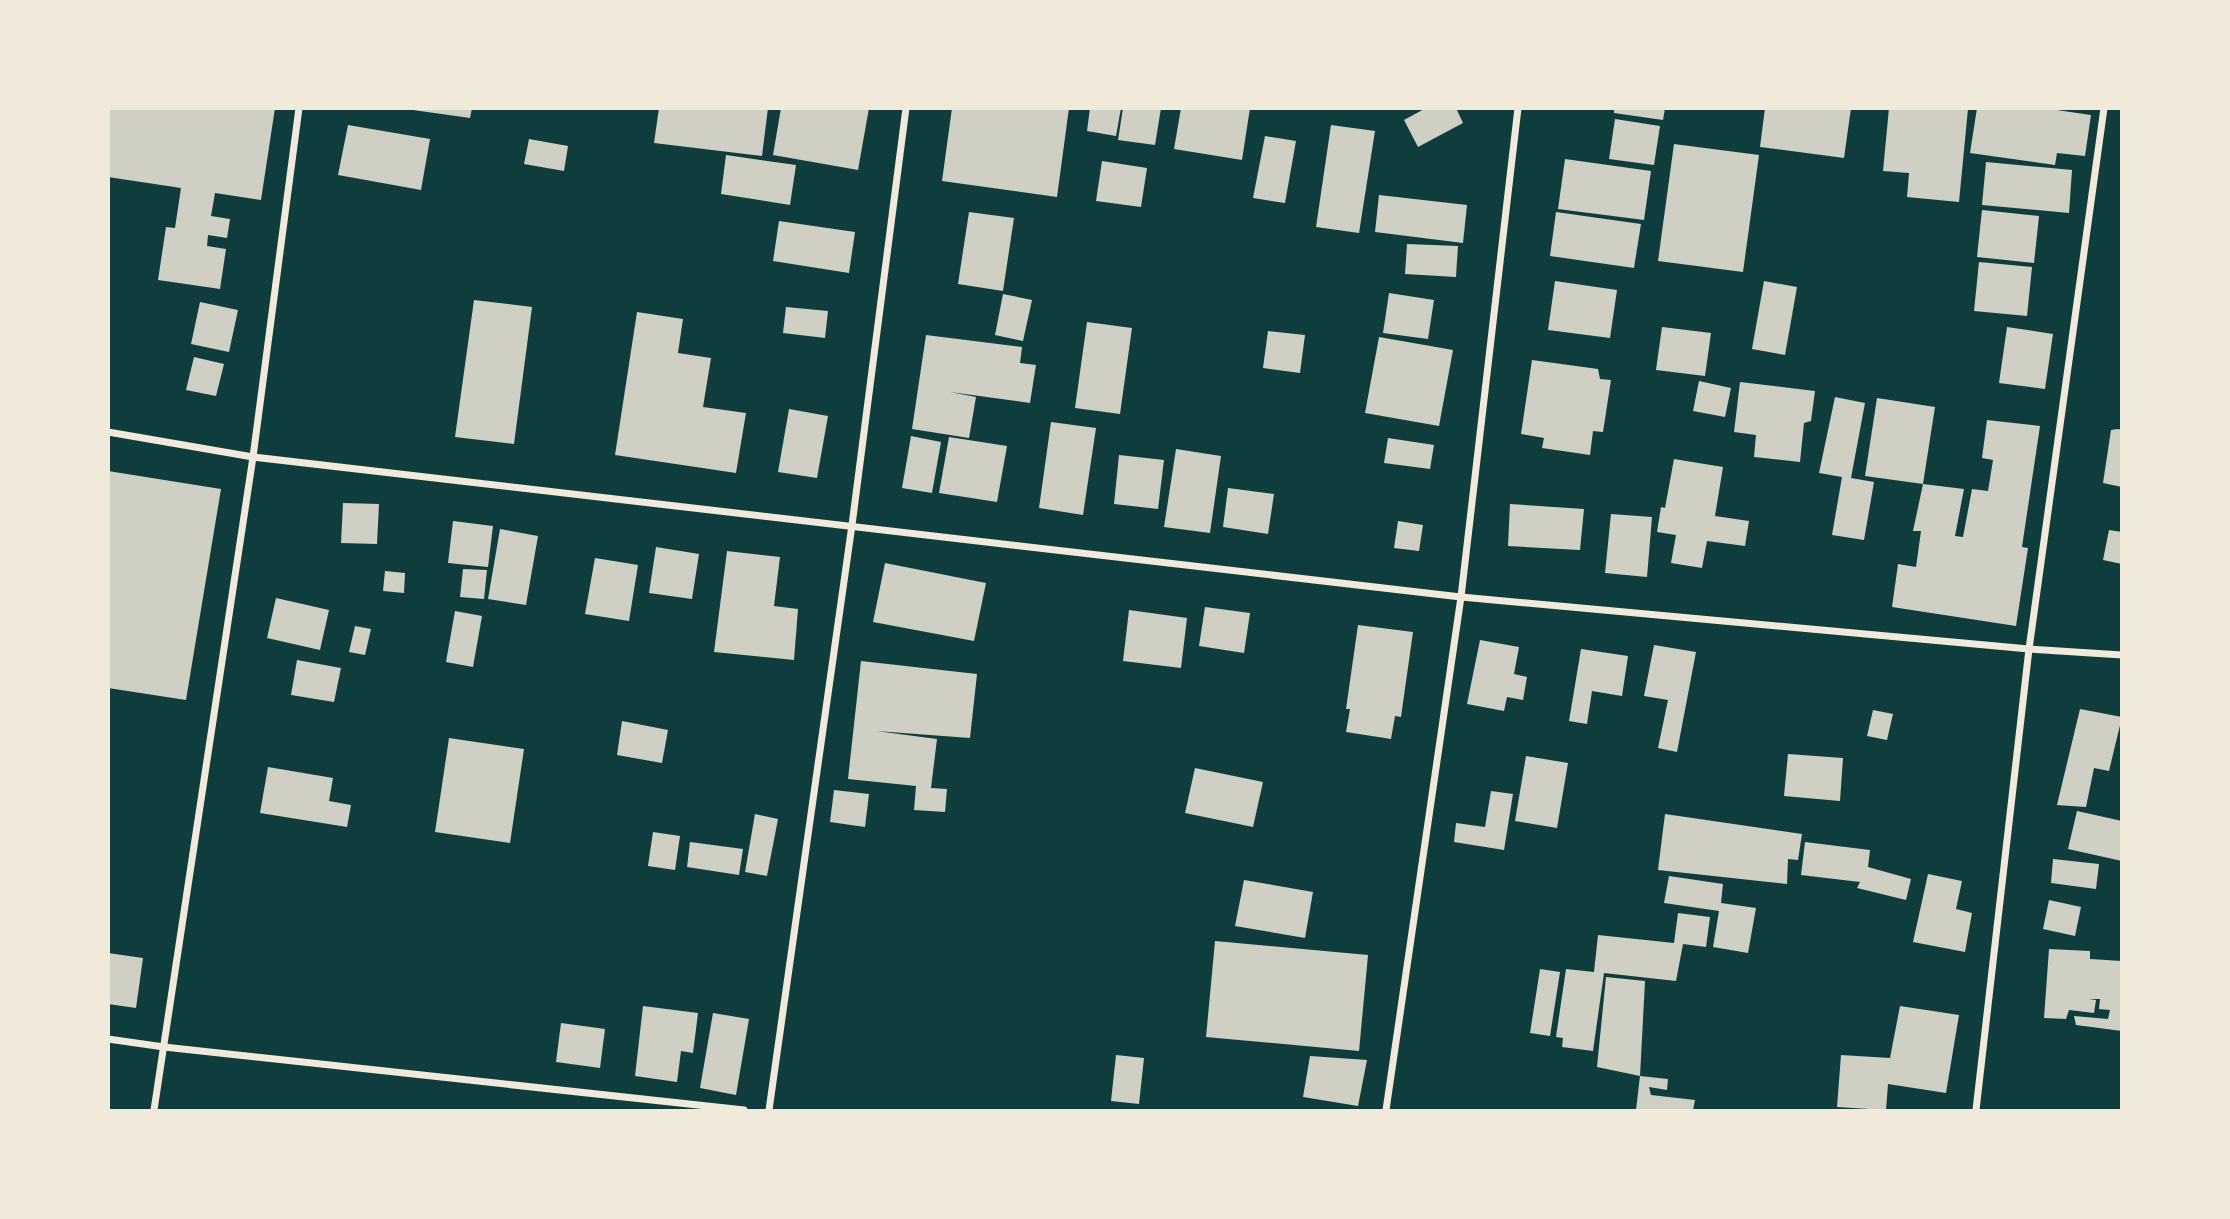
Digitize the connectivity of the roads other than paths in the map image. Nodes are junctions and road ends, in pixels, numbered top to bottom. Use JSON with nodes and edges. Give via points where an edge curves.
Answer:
{"nodes":[{"id":1,"x":299,"y":108,"type":"edge"},
{"id":2,"x":906,"y":108,"type":"edge"},
{"id":3,"x":1518,"y":108,"type":"edge"},
{"id":4,"x":2104,"y":108,"type":"edge"},
{"id":5,"x":108,"y":432,"type":"edge"},
{"id":6,"x":253,"y":457,"type":"junction"},
{"id":7,"x":852,"y":525,"type":"junction"},
{"id":8,"x":1461,"y":597,"type":"junction"},
{"id":9,"x":2029,"y":649,"type":"junction"},
{"id":10,"x":2122,"y":655,"type":"edge"},
{"id":11,"x":108,"y":1039,"type":"edge"},
{"id":12,"x":164,"y":1047,"type":"junction"},
{"id":13,"x":154,"y":1111,"type":"edge"},
{"id":14,"x":744,"y":1111,"type":"edge"},
{"id":15,"x":769,"y":1111,"type":"edge"},
{"id":16,"x":1386,"y":1111,"type":"edge"},
{"id":17,"x":1976,"y":1111,"type":"edge"}],
"edges":[{"from":1,"to":6,"type":"street"},
{"from":2,"to":7,"type":"street"},
{"from":3,"to":8,"type":"street"},
{"from":4,"to":9,"type":"street"},
{"from":5,"to":6,"type":"street"},
{"from":6,"to":7,"type":"street"},
{"from":6,"to":12,"type":"street"},
{"from":7,"to":8,"type":"street"},
{"from":7,"to":15,"type":"street"},
{"from":8,"to":9,"type":"street"},
{"from":8,"to":16,"type":"street"},
{"from":9,"to":10,"type":"street"},
{"from":9,"to":17,"type":"street"},
{"from":11,"to":12,"type":"street"},
{"from":12,"to":13,"type":"street"},
{"from":12,"to":14,"type":"street"}]}
